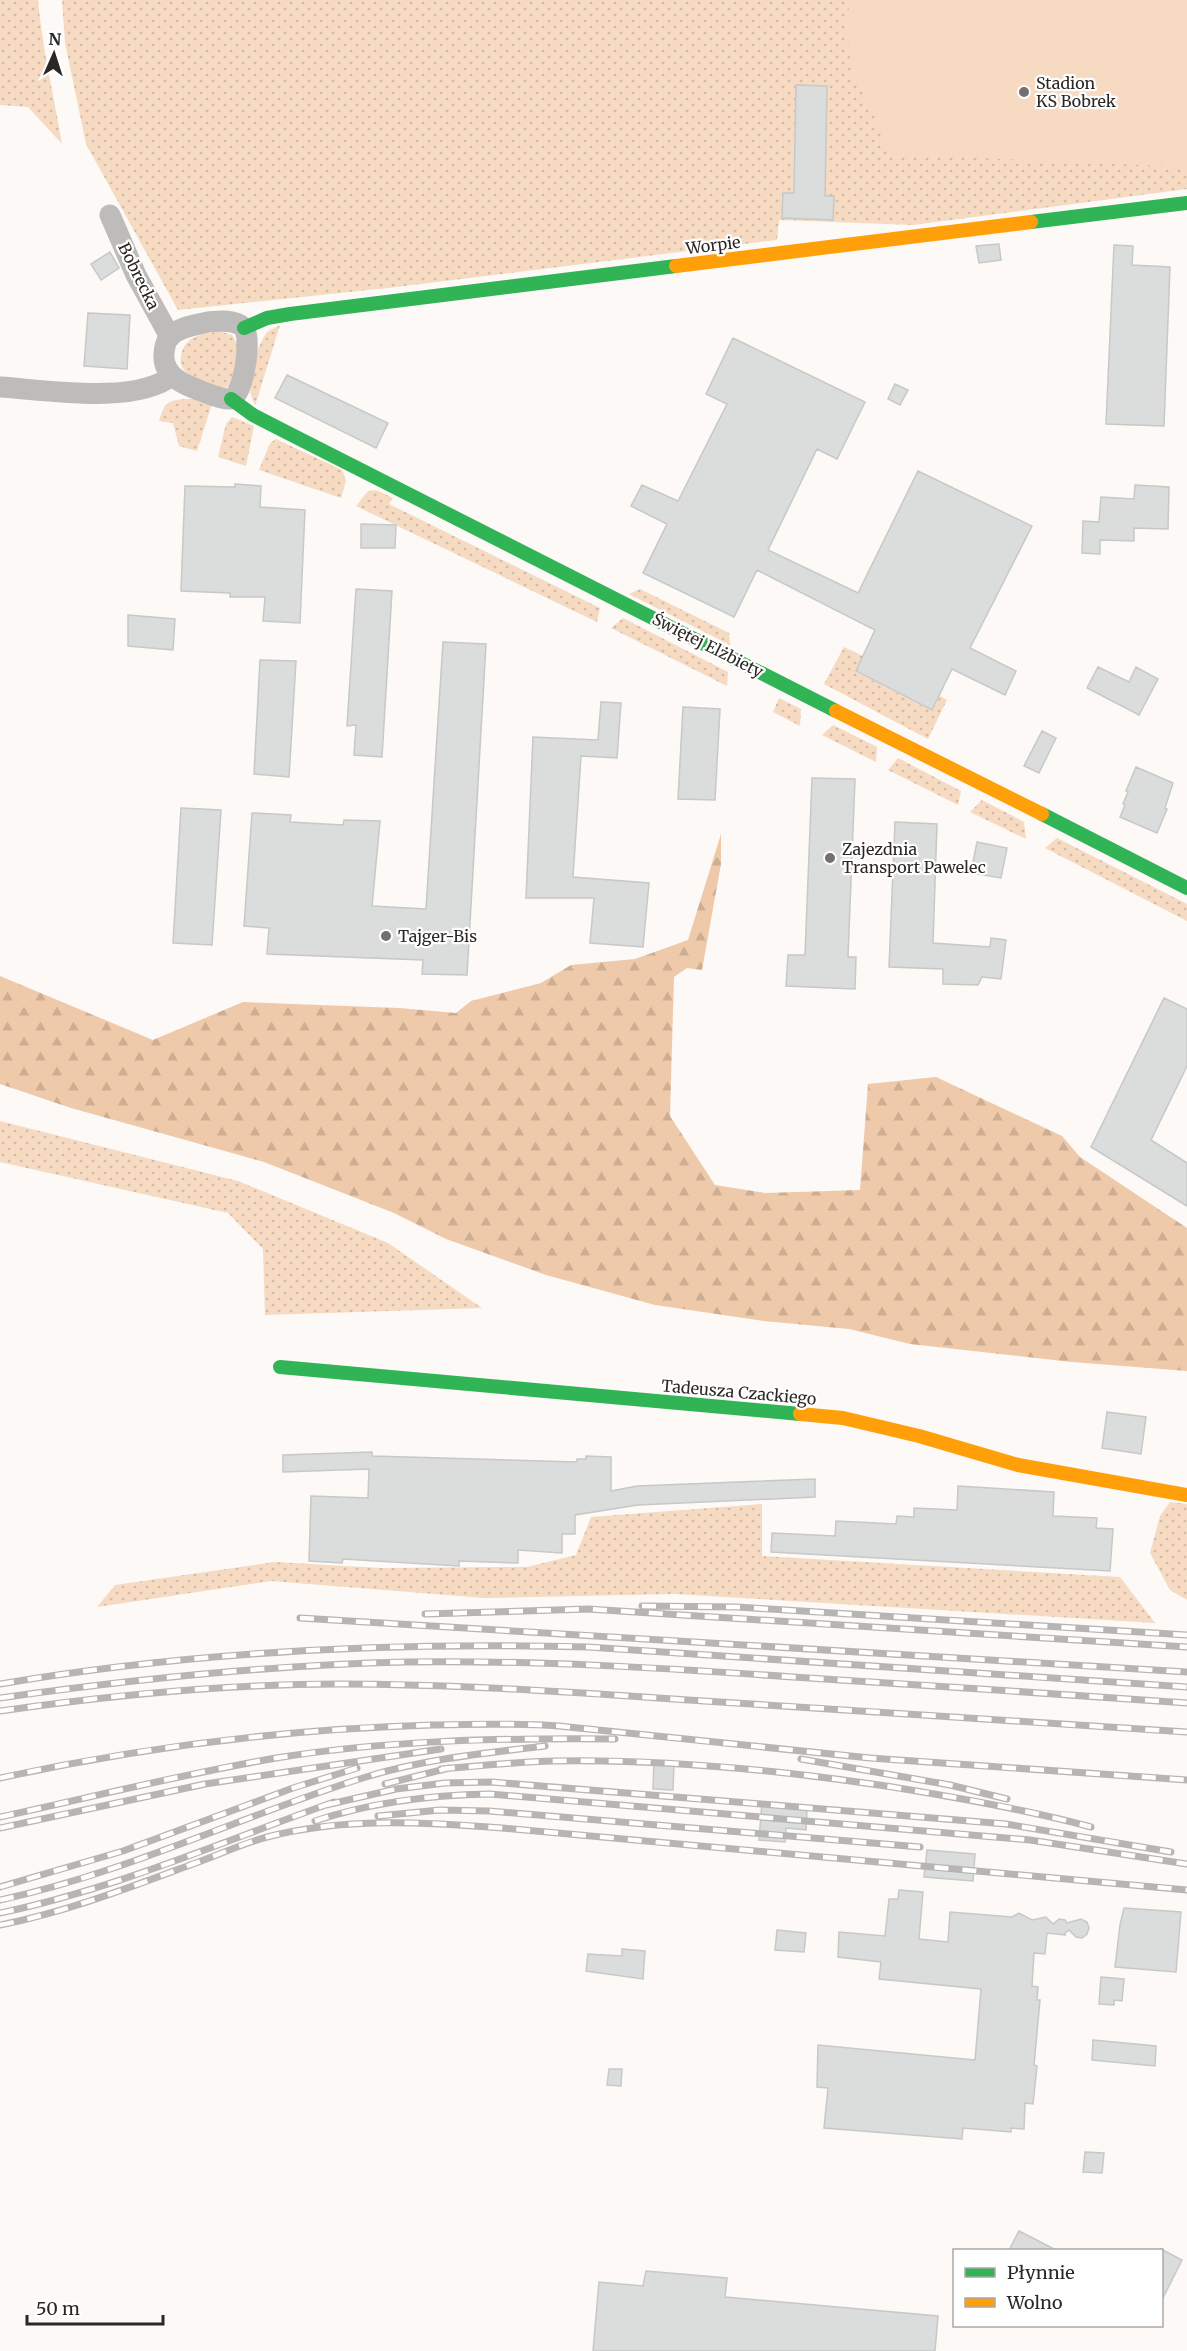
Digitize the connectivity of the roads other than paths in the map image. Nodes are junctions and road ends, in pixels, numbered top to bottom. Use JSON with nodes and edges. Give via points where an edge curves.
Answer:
{"nodes":[{"id":1,"x":1187,"y":203,"type":"edge"},
{"id":2,"x":110,"y":215,"type":"dead end"},
{"id":3,"x":244,"y":328,"type":"junction"},
{"id":4,"x":170,"y":337,"type":"junction"},
{"id":5,"x":172,"y":376,"type":"junction"},
{"id":6,"x":0,"y":387,"type":"edge"},
{"id":7,"x":231,"y":399,"type":"junction"},
{"id":8,"x":1187,"y":888,"type":"edge"},
{"id":9,"x":280,"y":1367,"type":"dead end"},
{"id":10,"x":1187,"y":1495,"type":"edge"}],
"edges":[{"from":1,"to":3,"type":"street","name":"Worpie","via":[[290,314]]},
{"from":2,"to":4,"type":"street","name":"Bobrecka","via":[[136,275]]},
{"from":3,"to":4,"type":"street","via":[[229,322],[208,322],[186,327]]},
{"from":3,"to":7,"type":"street","via":[[249,341],[247,356],[238,393]]},
{"from":4,"to":5,"type":"street","via":[[164,358]]},
{"from":5,"to":6,"type":"street","via":[[146,387],[110,394]]},
{"from":5,"to":7,"type":"street","via":[[189,387]]},
{"from":7,"to":8,"type":"street","name":"Świętej Elżbiety","via":[[286,432]]},
{"from":9,"to":10,"type":"street","name":"Tadeusza Czackiego","via":[[843,1418],[1018,1465]]}]}
